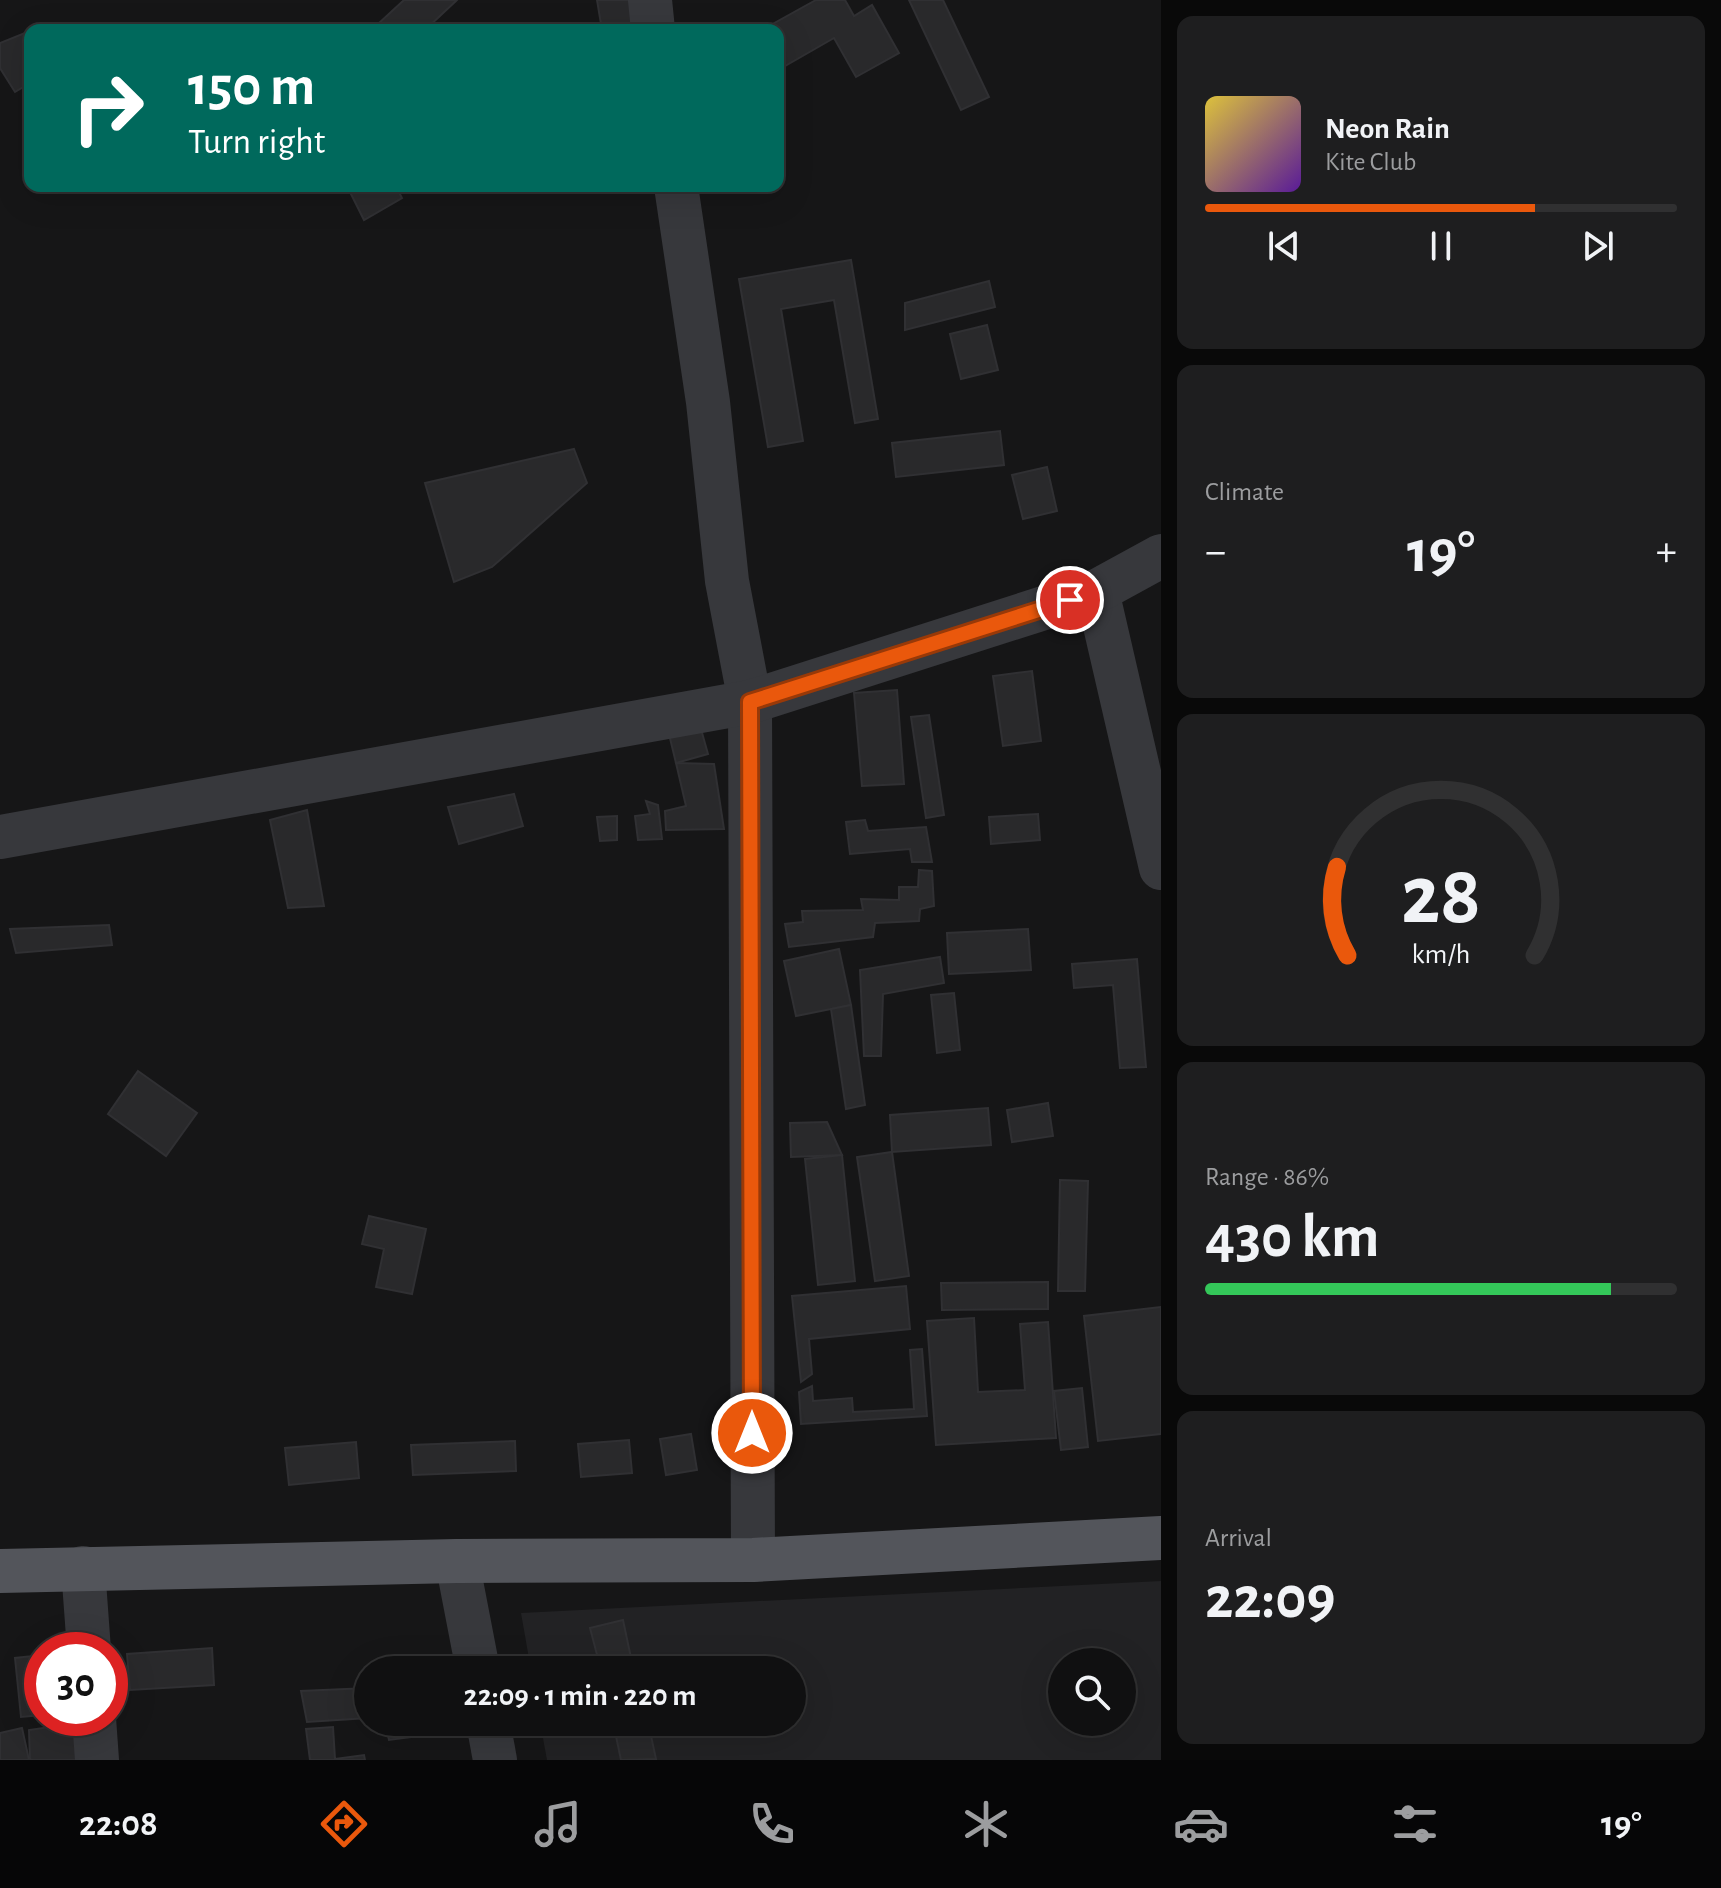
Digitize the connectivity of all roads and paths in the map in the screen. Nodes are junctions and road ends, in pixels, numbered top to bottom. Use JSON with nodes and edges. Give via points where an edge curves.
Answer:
{"nodes":[{"id":1,"x":650,"y":0,"type":"edge"},
{"id":2,"x":652,"y":24,"type":"edge"},
{"id":3,"x":677,"y":192,"type":"edge"},
{"id":4,"x":1161,"y":556,"type":"edge"},
{"id":5,"x":1097,"y":591,"type":"junction"},
{"id":6,"x":750,"y":702,"type":"junction"},
{"id":7,"x":0,"y":837,"type":"edge"},
{"id":8,"x":1161,"y":868,"type":"edge"},
{"id":9,"x":1161,"y":1538,"type":"edge"},
{"id":10,"x":753,"y":1560,"type":"junction"},
{"id":11,"x":457,"y":1561,"type":"junction"},
{"id":12,"x":83,"y":1568,"type":"junction"},
{"id":13,"x":0,"y":1571,"type":"edge"},
{"id":14,"x":88,"y":1632,"type":"edge"},
{"id":15,"x":475,"y":1656,"type":"edge"},
{"id":16,"x":95,"y":1736,"type":"edge"},
{"id":17,"x":491,"y":1736,"type":"edge"},
{"id":18,"x":97,"y":1760,"type":"edge"},
{"id":19,"x":495,"y":1760,"type":"edge"}],
"edges":[{"from":1,"to":2,"type":"street"},
{"from":3,"to":6,"type":"street","via":[[708,402],[727,581]]},
{"from":4,"to":5,"type":"street"},
{"from":5,"to":6,"type":"street"},
{"from":5,"to":8,"type":"street"},
{"from":6,"to":7,"type":"street"},
{"from":6,"to":10,"type":"street"},
{"from":9,"to":10,"type":"main road"},
{"from":10,"to":11,"type":"main road"},
{"from":11,"to":12,"type":"main road"},
{"from":11,"to":15,"type":"street"},
{"from":12,"to":13,"type":"main road"},
{"from":12,"to":14,"type":"street"},
{"from":16,"to":18,"type":"street"},
{"from":17,"to":19,"type":"street"}]}
